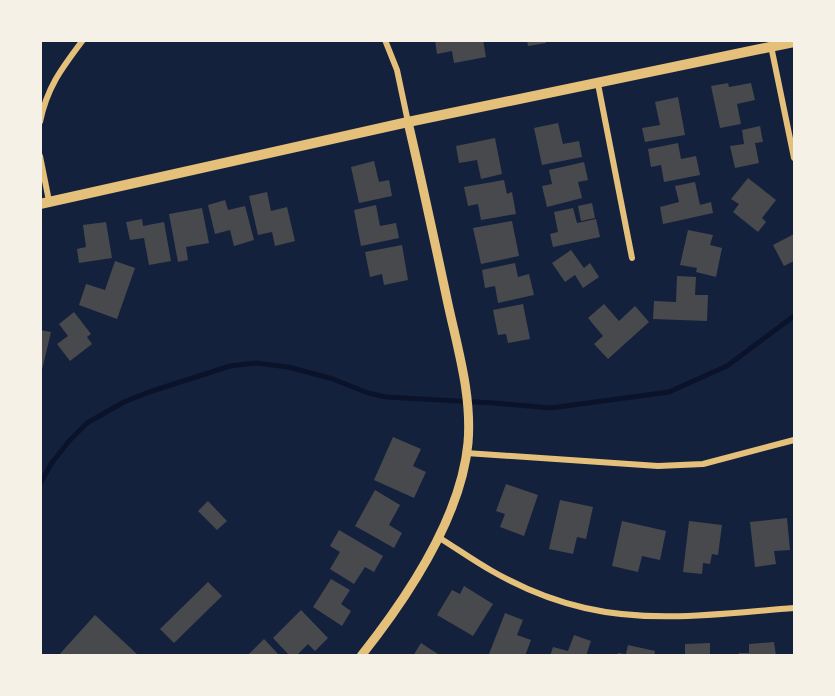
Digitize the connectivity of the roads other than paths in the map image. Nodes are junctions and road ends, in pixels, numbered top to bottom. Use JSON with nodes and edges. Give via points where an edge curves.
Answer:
{"nodes":[{"id":1,"x":83,"y":40,"type":"edge"},
{"id":2,"x":386,"y":40,"type":"edge"},
{"id":3,"x":795,"y":42,"type":"edge"},
{"id":4,"x":771,"y":46,"type":"junction"},
{"id":5,"x":598,"y":84,"type":"junction"},
{"id":6,"x":40,"y":122,"type":"edge"},
{"id":7,"x":408,"y":122,"type":"junction"},
{"id":8,"x":40,"y":156,"type":"edge"},
{"id":9,"x":795,"y":158,"type":"edge"},
{"id":10,"x":45,"y":202,"type":"edge"},
{"id":11,"x":632,"y":258,"type":"dead end"},
{"id":12,"x":795,"y":440,"type":"edge"},
{"id":13,"x":467,"y":449,"type":"junction"},
{"id":14,"x":438,"y":537,"type":"junction"},
{"id":15,"x":795,"y":608,"type":"edge"},
{"id":16,"x":361,"y":656,"type":"edge"}],
"edges":[{"from":1,"to":6,"type":"street","via":[[57,74]]},
{"from":2,"to":7,"type":"street"},
{"from":3,"to":4,"type":"main road"},
{"from":4,"to":5,"type":"main road"},
{"from":4,"to":9,"type":"street"},
{"from":5,"to":7,"type":"main road"},
{"from":5,"to":11,"type":"street"},
{"from":7,"to":10,"type":"main road"},
{"from":7,"to":13,"type":"street","via":[[462,369],[469,412]]},
{"from":8,"to":10,"type":"street"},
{"from":12,"to":13,"type":"street","via":[[703,464],[669,466]]},
{"from":13,"to":14,"type":"street","via":[[456,498]]},
{"from":14,"to":15,"type":"street","via":[[492,572],[585,608],[643,616]]},
{"from":14,"to":16,"type":"street","via":[[394,615]]}]}
